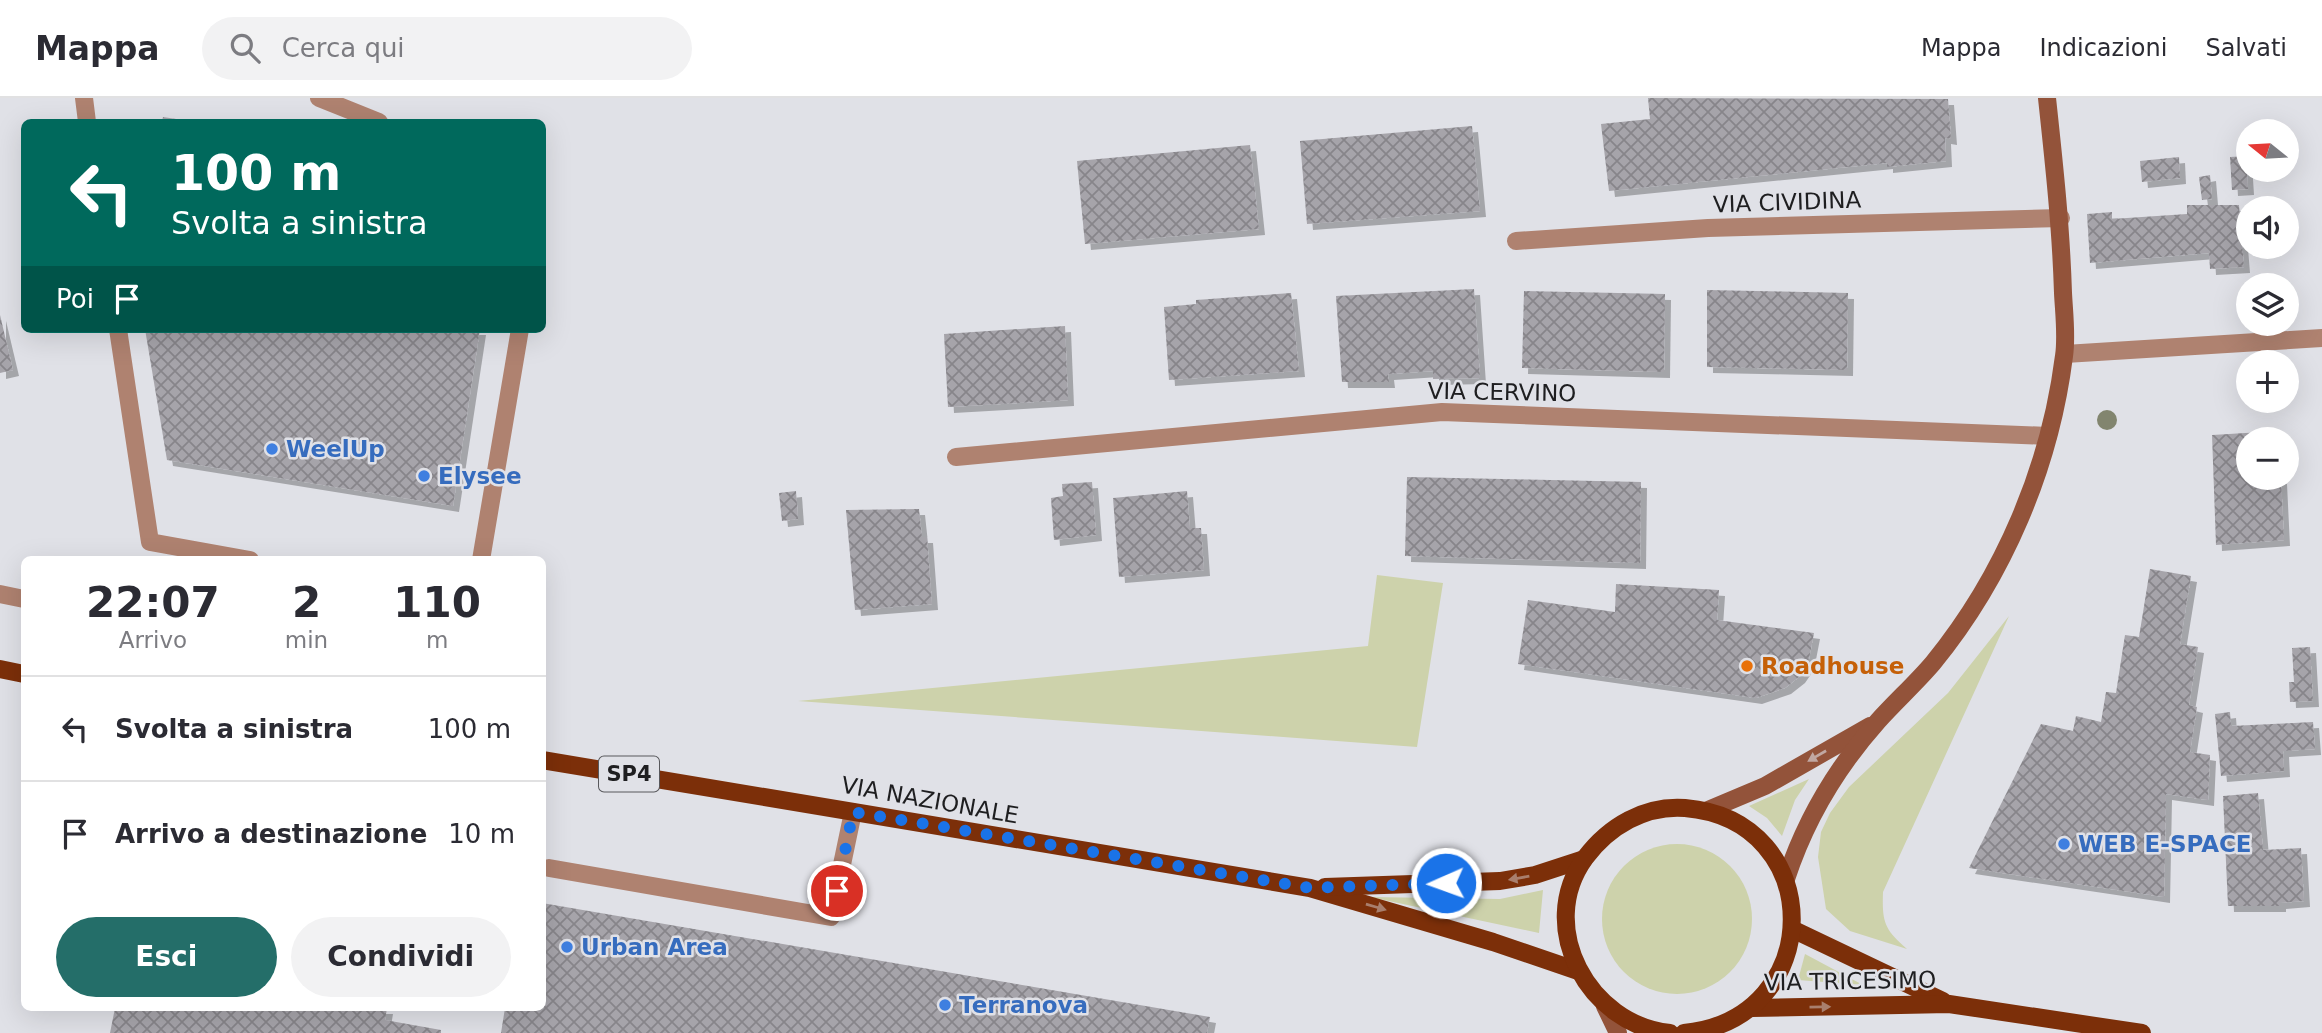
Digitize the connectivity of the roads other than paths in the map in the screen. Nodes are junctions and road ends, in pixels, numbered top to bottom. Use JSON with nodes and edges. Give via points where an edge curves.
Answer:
{"nodes":[{"id":1,"x":84,"y":98,"type":"edge"},
{"id":2,"x":319,"y":98,"type":"edge"},
{"id":3,"x":2047,"y":98,"type":"edge"},
{"id":4,"x":87,"y":119,"type":"edge"},
{"id":5,"x":372,"y":119,"type":"edge"},
{"id":6,"x":2061,"y":218,"type":"junction"},
{"id":7,"x":1516,"y":241,"type":"dead end"},
{"id":8,"x":119,"y":333,"type":"edge"},
{"id":9,"x":519,"y":333,"type":"edge"},
{"id":10,"x":2322,"y":338,"type":"edge"},
{"id":11,"x":2065,"y":354,"type":"junction"},
{"id":12,"x":2048,"y":436,"type":"junction"},
{"id":13,"x":956,"y":457,"type":"dead end"},
{"id":14,"x":228,"y":556,"type":"edge"},
{"id":15,"x":482,"y":556,"type":"edge"},
{"id":16,"x":0,"y":594,"type":"edge"},
{"id":17,"x":21,"y":598,"type":"edge"},
{"id":18,"x":0,"y":669,"type":"edge"},
{"id":19,"x":21,"y":669,"type":"edge"},
{"id":20,"x":1876,"y":723,"type":"junction"},
{"id":21,"x":546,"y":761,"type":"edge"},
{"id":22,"x":1708,"y":810,"type":"junction"},
{"id":23,"x":853,"y":812,"type":"junction"},
{"id":24,"x":1584,"y":859,"type":"junction"},
{"id":25,"x":549,"y":868,"type":"dead end"},
{"id":26,"x":1786,"y":879,"type":"junction"},
{"id":27,"x":1310,"y":888,"type":"junction"},
{"id":28,"x":1792,"y":929,"type":"junction"},
{"id":29,"x":1578,"y":971,"type":"junction"},
{"id":30,"x":1949,"y":1004,"type":"junction"},
{"id":31,"x":1605,"y":1006,"type":"junction"},
{"id":32,"x":1752,"y":1007,"type":"junction"},
{"id":33,"x":1729,"y":1027,"type":"edge"},
{"id":34,"x":2097,"y":1029,"type":"edge"},
{"id":35,"x":1618,"y":1033,"type":"edge"},
{"id":36,"x":1670,"y":1033,"type":"edge"},
{"id":37,"x":1684,"y":1033,"type":"edge"},
{"id":38,"x":2142,"y":1033,"type":"edge"}],
"edges":[{"from":1,"to":4,"type":"street"},
{"from":2,"to":5,"type":"street"},
{"from":3,"to":6,"type":"street"},
{"from":6,"to":7,"type":"street","name":"VIA CIVIDINA","via":[[1708,228]]},
{"from":6,"to":11,"type":"street"},
{"from":8,"to":14,"type":"street","via":[[150,542]]},
{"from":9,"to":15,"type":"street"},
{"from":10,"to":11,"type":"street"},
{"from":11,"to":12,"type":"street"},
{"from":12,"to":13,"type":"street","name":"VIA CERVINO","via":[[1442,412]]},
{"from":12,"to":20,"type":"street","via":[[2021,519],[1979,596],[1933,663]]},
{"from":16,"to":17,"type":"street"},
{"from":18,"to":19,"type":"main road"},
{"from":20,"to":22,"type":"street","one_way":true,"via":[[1765,786]]},
{"from":20,"to":26,"type":"street","via":[[1824,792]]},
{"from":21,"to":23,"type":"main road","name":"VIA NAZIONALE","number":"SP4"},
{"from":22,"to":24,"type":"main road","via":[[1671,807],[1635,816],[1606,834]]},
{"from":22,"to":26,"type":"main road","via":[[1734,820],[1756,836]]},
{"from":23,"to":25,"type":"street","via":[[831,917]]},
{"from":23,"to":27,"type":"main road","name":"VIA NAZIONALE","number":"SP4"},
{"from":24,"to":27,"type":"main road","name":"VIA NAZIONALE","number":"SP4","one_way":true,"via":[[1500,881]]},
{"from":24,"to":29,"type":"main road","via":[[1567,906],[1567,940]]},
{"from":26,"to":28,"type":"main road"},
{"from":27,"to":29,"type":"main road","name":"VIA NAZIONALE","number":"SP4","one_way":true},
{"from":28,"to":30,"type":"main road","name":"VIA TRICESIMO"},
{"from":28,"to":32,"type":"main road","via":[[1782,970]]},
{"from":29,"to":31,"type":"main road"},
{"from":32,"to":30,"type":"main road","name":"VIA TRICESIMO","one_way":true},
{"from":30,"to":34,"type":"main road","name":"VIA TRICESIMO"},
{"from":31,"to":35,"type":"street"},
{"from":31,"to":36,"type":"main road","via":[[1637,1026]]},
{"from":32,"to":33,"type":"main road"},
{"from":33,"to":37,"type":"main road"},
{"from":34,"to":38,"type":"main road","name":"VIA TRICESIMO"}]}
